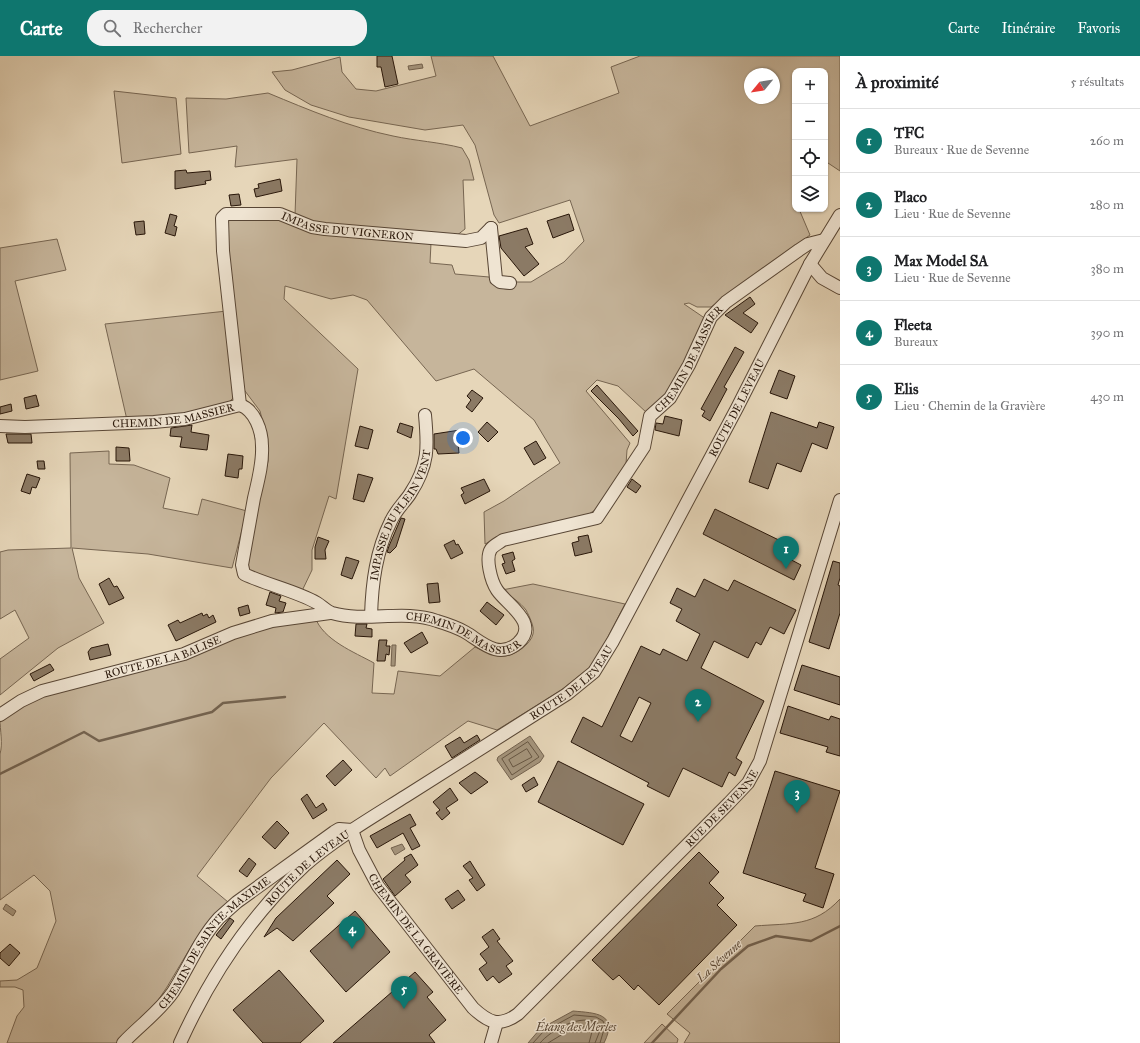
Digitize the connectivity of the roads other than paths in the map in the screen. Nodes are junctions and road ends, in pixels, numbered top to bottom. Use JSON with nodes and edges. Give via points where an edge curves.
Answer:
{"nodes":[{"id":1,"x":840,"y":215,"type":"edge"},
{"id":2,"x":824,"y":240,"type":"junction"},
{"id":3,"x":810,"y":264,"type":"junction"},
{"id":4,"x":510,"y":283,"type":"dead end"},
{"id":5,"x":840,"y":288,"type":"edge"},
{"id":6,"x":240,"y":405,"type":"junction"},
{"id":7,"x":425,"y":415,"type":"dead end"},
{"id":8,"x":0,"y":426,"type":"edge"},
{"id":9,"x":840,"y":500,"type":"edge"},
{"id":10,"x":330,"y":613,"type":"junction"},
{"id":11,"x":371,"y":616,"type":"junction"},
{"id":12,"x":0,"y":715,"type":"edge"},
{"id":13,"x":352,"y":830,"type":"junction"},
{"id":14,"x":497,"y":1022,"type":"junction"},
{"id":15,"x":123,"y":1043,"type":"edge"},
{"id":16,"x":180,"y":1043,"type":"edge"},
{"id":17,"x":491,"y":1043,"type":"edge"}],
"edges":[{"from":1,"to":2,"type":"street","name":"ROUTE DE LEVEAU"},
{"from":2,"to":3,"type":"street","name":"ROUTE DE LEVEAU"},
{"from":2,"to":11,"type":"street","name":"CHEMIN DE MASSIER","via":[[808,244],[798,250],[726,302],[712,317],[670,398],[648,420],[647,438],[641,451],[597,518],[516,536],[503,540],[491,548],[489,565],[494,583],[501,595],[519,613],[526,627],[526,632],[517,644],[498,651],[450,625],[432,619],[413,616]]},
{"from":3,"to":5,"type":"street","via":[[818,274]]},
{"from":3,"to":13,"type":"street","name":"ROUTE DE LEVEAU","via":[[614,641],[594,672],[567,694]]},
{"from":4,"to":6,"type":"street","name":"IMPASSE DU VIGNERON","via":[[496,279],[491,228],[481,238],[466,241],[325,229],[280,214],[226,214],[222,218],[223,251]]},
{"from":6,"to":8,"type":"street","name":"CHEMIN DE MASSIER","via":[[185,419],[154,422]]},
{"from":6,"to":10,"type":"street","name":"CHEMIN DE MASSIER","via":[[251,412],[260,433],[262,446],[261,465],[242,571],[317,603]]},
{"from":7,"to":11,"type":"street","name":"IMPASSE DU PLEIN VENT","via":[[428,442],[426,463],[420,479],[390,522],[376,564]]},
{"from":9,"to":14,"type":"street","name":"RUE DE SEVENNE","via":[[760,761],[748,783],[518,1014],[512,1019]]},
{"from":10,"to":11,"type":"street","name":"CHEMIN DE MASSIER","via":[[351,617]]},
{"from":10,"to":12,"type":"street","name":"ROUTE DE LA BALISE","via":[[272,621],[233,633],[184,654],[42,691]]},
{"from":13,"to":14,"type":"street","name":"CHEMIN DE LA GRAVIÈRE","via":[[378,886],[473,1008],[483,1018]]},
{"from":13,"to":15,"type":"street","name":"CHEMIN DE SAINTE-MAXIME","via":[[339,829],[334,832],[219,918],[206,932],[173,992]]},
{"from":13,"to":16,"type":"street","name":"ROUTE DE LEVEAU","via":[[305,866],[242,935],[209,986]]},
{"from":14,"to":17,"type":"street"}]}
